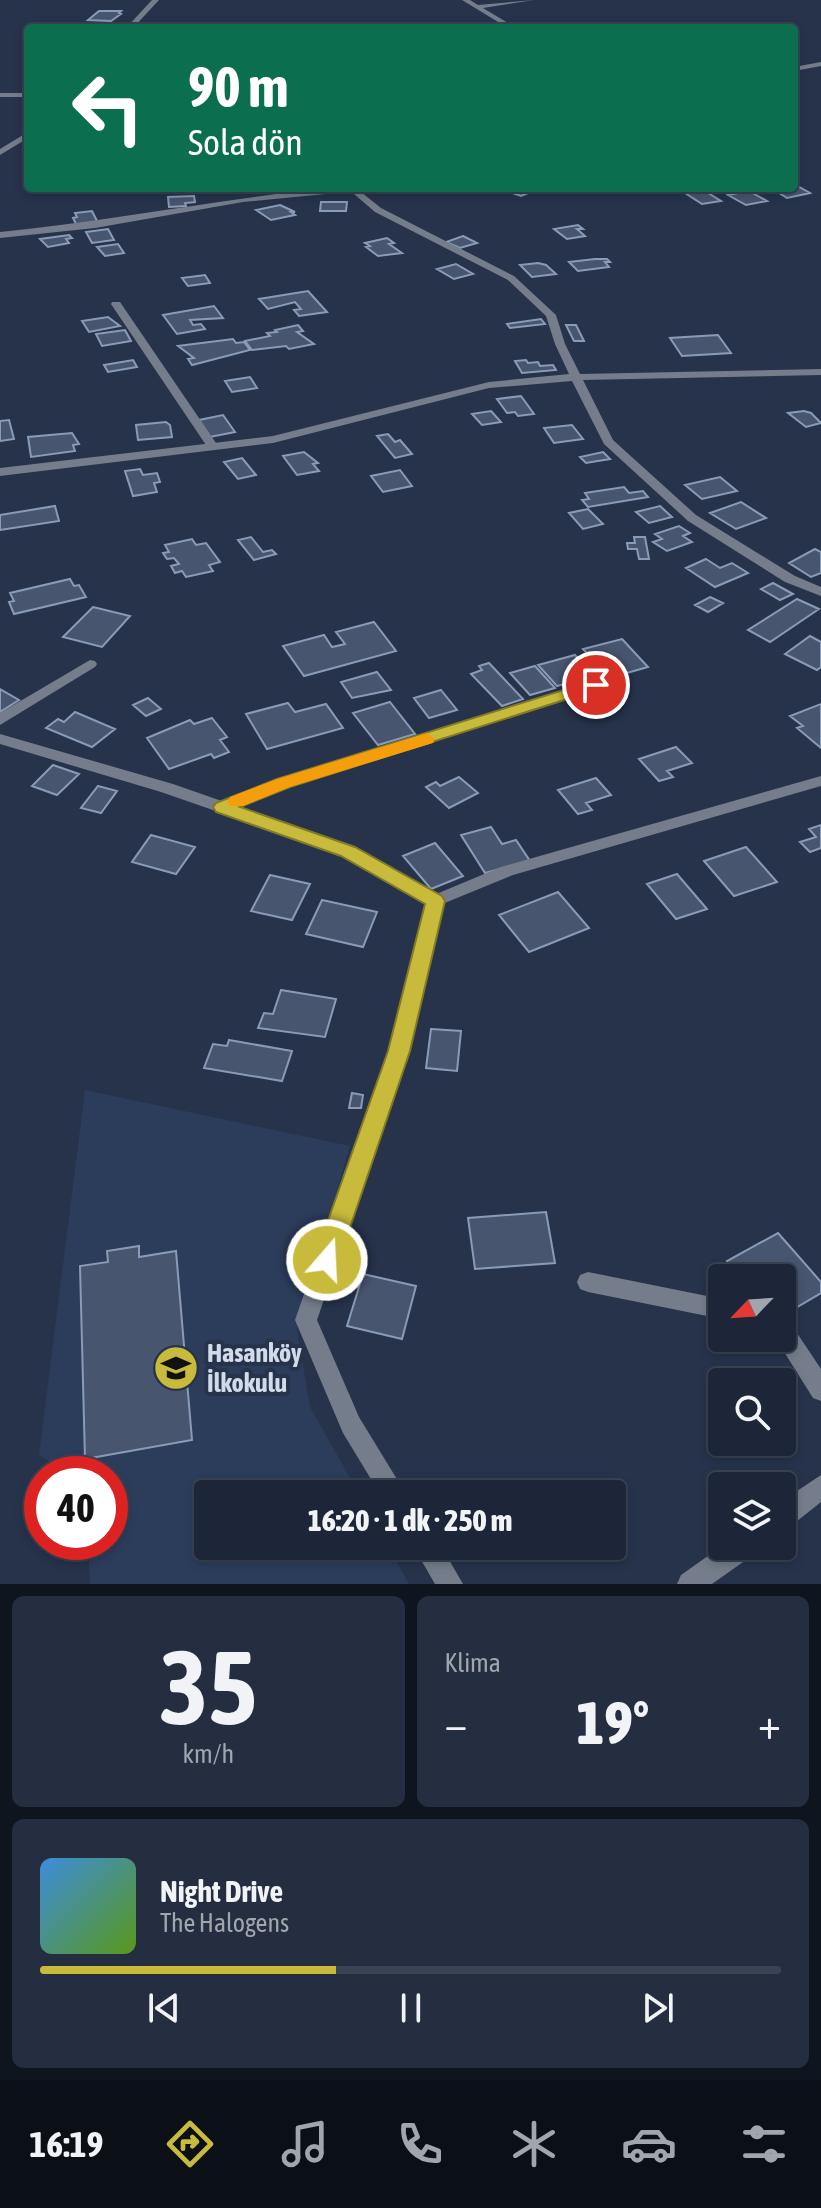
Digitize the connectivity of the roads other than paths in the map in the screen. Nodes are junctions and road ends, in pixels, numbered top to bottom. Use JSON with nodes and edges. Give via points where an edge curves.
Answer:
{"nodes":[{"id":1,"x":156,"y":0,"type":"edge"},
{"id":2,"x":465,"y":0,"type":"edge"},
{"id":3,"x":531,"y":0,"type":"edge"},
{"id":4,"x":475,"y":7,"type":"junction"},
{"id":5,"x":133,"y":24,"type":"edge"},
{"id":6,"x":506,"y":24,"type":"edge"},
{"id":7,"x":821,"y":64,"type":"edge"},
{"id":8,"x":798,"y":68,"type":"edge"},
{"id":9,"x":821,"y":75,"type":"edge"},
{"id":10,"x":0,"y":95,"type":"edge"},
{"id":11,"x":24,"y":95,"type":"edge"},
{"id":12,"x":24,"y":137,"type":"edge"},
{"id":13,"x":0,"y":153,"type":"edge"},
{"id":14,"x":313,"y":192,"type":"edge"},
{"id":15,"x":358,"y":192,"type":"edge"},
{"id":16,"x":0,"y":235,"type":"edge"},
{"id":17,"x":116,"y":304,"type":"dead end"},
{"id":18,"x":821,"y":372,"type":"edge"},
{"id":19,"x":576,"y":377,"type":"junction"},
{"id":20,"x":212,"y":446,"type":"junction"},
{"id":21,"x":0,"y":472,"type":"edge"},
{"id":22,"x":821,"y":592,"type":"edge"},
{"id":23,"x":90,"y":664,"type":"dead end"},
{"id":24,"x":596,"y":685,"type":"dead end"},
{"id":25,"x":0,"y":720,"type":"edge"},
{"id":26,"x":0,"y":739,"type":"edge"},
{"id":27,"x":821,"y":781,"type":"edge"},
{"id":28,"x":222,"y":807,"type":"junction"},
{"id":29,"x":435,"y":901,"type":"junction"},
{"id":30,"x":588,"y":1282,"type":"dead end"},
{"id":31,"x":708,"y":1306,"type":"edge"},
{"id":32,"x":796,"y":1351,"type":"edge"},
{"id":33,"x":821,"y":1390,"type":"edge"},
{"id":34,"x":385,"y":1480,"type":"edge"},
{"id":35,"x":821,"y":1487,"type":"edge"},
{"id":36,"x":796,"y":1506,"type":"edge"},
{"id":37,"x":435,"y":1560,"type":"edge"},
{"id":38,"x":724,"y":1560,"type":"edge"},
{"id":39,"x":450,"y":1584,"type":"edge"},
{"id":40,"x":690,"y":1584,"type":"edge"}],
"edges":[{"from":1,"to":5,"type":"street"},
{"from":2,"to":4,"type":"street"},
{"from":3,"to":4,"type":"street"},
{"from":4,"to":6,"type":"street"},
{"from":7,"to":8,"type":"street"},
{"from":8,"to":9,"type":"street"},
{"from":10,"to":11,"type":"street"},
{"from":12,"to":13,"type":"street"},
{"from":14,"to":16,"type":"street"},
{"from":15,"to":19,"type":"street","via":[[378,210],[511,278],[551,315]]},
{"from":17,"to":20,"type":"street"},
{"from":18,"to":19,"type":"street"},
{"from":19,"to":20,"type":"street","via":[[489,385],[273,439]]},
{"from":19,"to":22,"type":"street","via":[[608,442],[692,518],[790,579]]},
{"from":20,"to":21,"type":"street"},
{"from":23,"to":25,"type":"street"},
{"from":24,"to":28,"type":"street"},
{"from":26,"to":28,"type":"street"},
{"from":27,"to":29,"type":"street","via":[[507,871]]},
{"from":28,"to":29,"type":"street","via":[[348,851]]},
{"from":29,"to":34,"type":"street","via":[[399,1051],[306,1320],[351,1425]]},
{"from":30,"to":31,"type":"street"},
{"from":32,"to":33,"type":"street"},
{"from":35,"to":36,"type":"street"},
{"from":37,"to":39,"type":"street"},
{"from":38,"to":40,"type":"street"}]}
